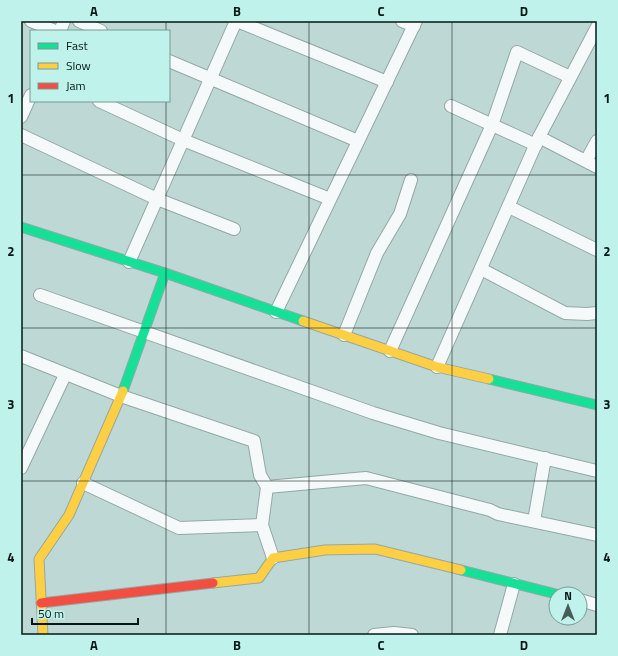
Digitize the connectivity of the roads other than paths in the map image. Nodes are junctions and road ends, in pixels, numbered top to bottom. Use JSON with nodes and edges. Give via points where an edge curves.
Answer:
{"nodes":[{"id":1,"x":31,"y":21,"type":"edge"},
{"id":2,"x":79,"y":21,"type":"edge"},
{"id":3,"x":236,"y":21,"type":"edge"},
{"id":4,"x":402,"y":21,"type":"edge"},
{"id":5,"x":415,"y":24,"type":"edge"},
{"id":6,"x":597,"y":27,"type":"edge"},
{"id":7,"x":53,"y":30,"type":"edge"},
{"id":8,"x":99,"y":30,"type":"edge"},
{"id":9,"x":170,"y":61,"type":"edge"},
{"id":10,"x":570,"y":77,"type":"junction"},
{"id":11,"x":210,"y":79,"type":"junction"},
{"id":12,"x":387,"y":82,"type":"junction"},
{"id":13,"x":21,"y":90,"type":"edge"},
{"id":14,"x":30,"y":94,"type":"edge"},
{"id":15,"x":30,"y":97,"type":"edge"},
{"id":16,"x":101,"y":102,"type":"edge"},
{"id":17,"x":451,"y":106,"type":"dead end"},
{"id":18,"x":21,"y":117,"type":"edge"},
{"id":19,"x":492,"y":125,"type":"junction"},
{"id":20,"x":21,"y":135,"type":"edge"},
{"id":21,"x":184,"y":140,"type":"junction"},
{"id":22,"x":358,"y":141,"type":"junction"},
{"id":23,"x":538,"y":141,"type":"junction"},
{"id":24,"x":597,"y":141,"type":"edge"},
{"id":25,"x":592,"y":164,"type":"edge"},
{"id":26,"x":411,"y":180,"type":"dead end"},
{"id":27,"x":157,"y":199,"type":"junction"},
{"id":28,"x":330,"y":200,"type":"junction"},
{"id":29,"x":509,"y":207,"type":"junction"},
{"id":30,"x":21,"y":227,"type":"edge"},
{"id":31,"x":234,"y":229,"type":"dead end"},
{"id":32,"x":597,"y":250,"type":"edge"},
{"id":33,"x":130,"y":262,"type":"junction"},
{"id":34,"x":480,"y":269,"type":"junction"},
{"id":35,"x":165,"y":273,"type":"junction"},
{"id":36,"x":40,"y":295,"type":"dead end"},
{"id":37,"x":276,"y":312,"type":"junction"},
{"id":38,"x":597,"y":312,"type":"edge"},
{"id":39,"x":144,"y":332,"type":"junction"},
{"id":40,"x":344,"y":335,"type":"junction"},
{"id":41,"x":390,"y":351,"type":"junction"},
{"id":42,"x":21,"y":356,"type":"edge"},
{"id":43,"x":437,"y":367,"type":"junction"},
{"id":44,"x":65,"y":375,"type":"junction"},
{"id":45,"x":121,"y":396,"type":"junction"},
{"id":46,"x":597,"y":405,"type":"edge"},
{"id":47,"x":546,"y":458,"type":"junction"},
{"id":48,"x":21,"y":468,"type":"edge"},
{"id":49,"x":597,"y":471,"type":"edge"},
{"id":50,"x":83,"y":483,"type":"junction"},
{"id":51,"x":267,"y":487,"type":"junction"},
{"id":52,"x":534,"y":521,"type":"junction"},
{"id":53,"x":262,"y":525,"type":"junction"},
{"id":54,"x":597,"y":536,"type":"edge"},
{"id":55,"x":273,"y":558,"type":"junction"},
{"id":56,"x":514,"y":584,"type":"junction"},
{"id":57,"x":548,"y":592,"type":"edge"},
{"id":58,"x":41,"y":603,"type":"junction"},
{"id":59,"x":43,"y":635,"type":"edge"},
{"id":60,"x":374,"y":635,"type":"edge"},
{"id":61,"x":412,"y":635,"type":"edge"},
{"id":62,"x":500,"y":635,"type":"edge"}],
"edges":[{"from":1,"to":7,"type":"street"},
{"from":2,"to":8,"type":"street"},
{"from":3,"to":11,"type":"street"},
{"from":3,"to":12,"type":"street"},
{"from":4,"to":5,"type":"street"},
{"from":5,"to":12,"type":"street"},
{"from":6,"to":10,"type":"street"},
{"from":9,"to":11,"type":"street"},
{"from":10,"to":19,"type":"street","via":[[517,52]]},
{"from":10,"to":23,"type":"street"},
{"from":11,"to":21,"type":"street"},
{"from":11,"to":22,"type":"street"},
{"from":12,"to":22,"type":"street"},
{"from":13,"to":14,"type":"street"},
{"from":15,"to":18,"type":"street"},
{"from":16,"to":21,"type":"street"},
{"from":17,"to":19,"type":"street"},
{"from":19,"to":23,"type":"street"},
{"from":19,"to":41,"type":"street"},
{"from":20,"to":27,"type":"street"},
{"from":21,"to":27,"type":"street"},
{"from":21,"to":28,"type":"street"},
{"from":22,"to":28,"type":"street"},
{"from":23,"to":25,"type":"street"},
{"from":23,"to":29,"type":"street"},
{"from":24,"to":25,"type":"street"},
{"from":26,"to":40,"type":"street","via":[[400,214],[377,253]]},
{"from":27,"to":31,"type":"street"},
{"from":27,"to":33,"type":"street"},
{"from":28,"to":37,"type":"street"},
{"from":29,"to":32,"type":"street"},
{"from":29,"to":34,"type":"street"},
{"from":30,"to":33,"type":"street"},
{"from":33,"to":35,"type":"street"},
{"from":34,"to":38,"type":"street","via":[[565,313]]},
{"from":34,"to":43,"type":"street"},
{"from":35,"to":37,"type":"street"},
{"from":35,"to":39,"type":"street"},
{"from":36,"to":39,"type":"street"},
{"from":37,"to":40,"type":"street"},
{"from":39,"to":45,"type":"street"},
{"from":39,"to":47,"type":"street","via":[[372,413],[439,433]]},
{"from":40,"to":41,"type":"street"},
{"from":41,"to":43,"type":"street"},
{"from":42,"to":44,"type":"street"},
{"from":43,"to":46,"type":"street"},
{"from":44,"to":45,"type":"street"},
{"from":44,"to":48,"type":"street"},
{"from":45,"to":50,"type":"street"},
{"from":45,"to":51,"type":"street","via":[[254,441],[260,475]]},
{"from":47,"to":49,"type":"street"},
{"from":47,"to":52,"type":"street"},
{"from":50,"to":53,"type":"street","via":[[179,528]]},
{"from":50,"to":58,"type":"street","via":[[68,515],[39,559]]},
{"from":51,"to":52,"type":"street","via":[[366,478],[498,514]]},
{"from":51,"to":53,"type":"street"},
{"from":52,"to":54,"type":"street"},
{"from":53,"to":55,"type":"street"},
{"from":55,"to":56,"type":"street","via":[[325,550],[375,549]]},
{"from":55,"to":58,"type":"street","via":[[259,578]]},
{"from":56,"to":57,"type":"street"},
{"from":56,"to":62,"type":"street"},
{"from":58,"to":59,"type":"street"},
{"from":60,"to":61,"type":"street"}]}
